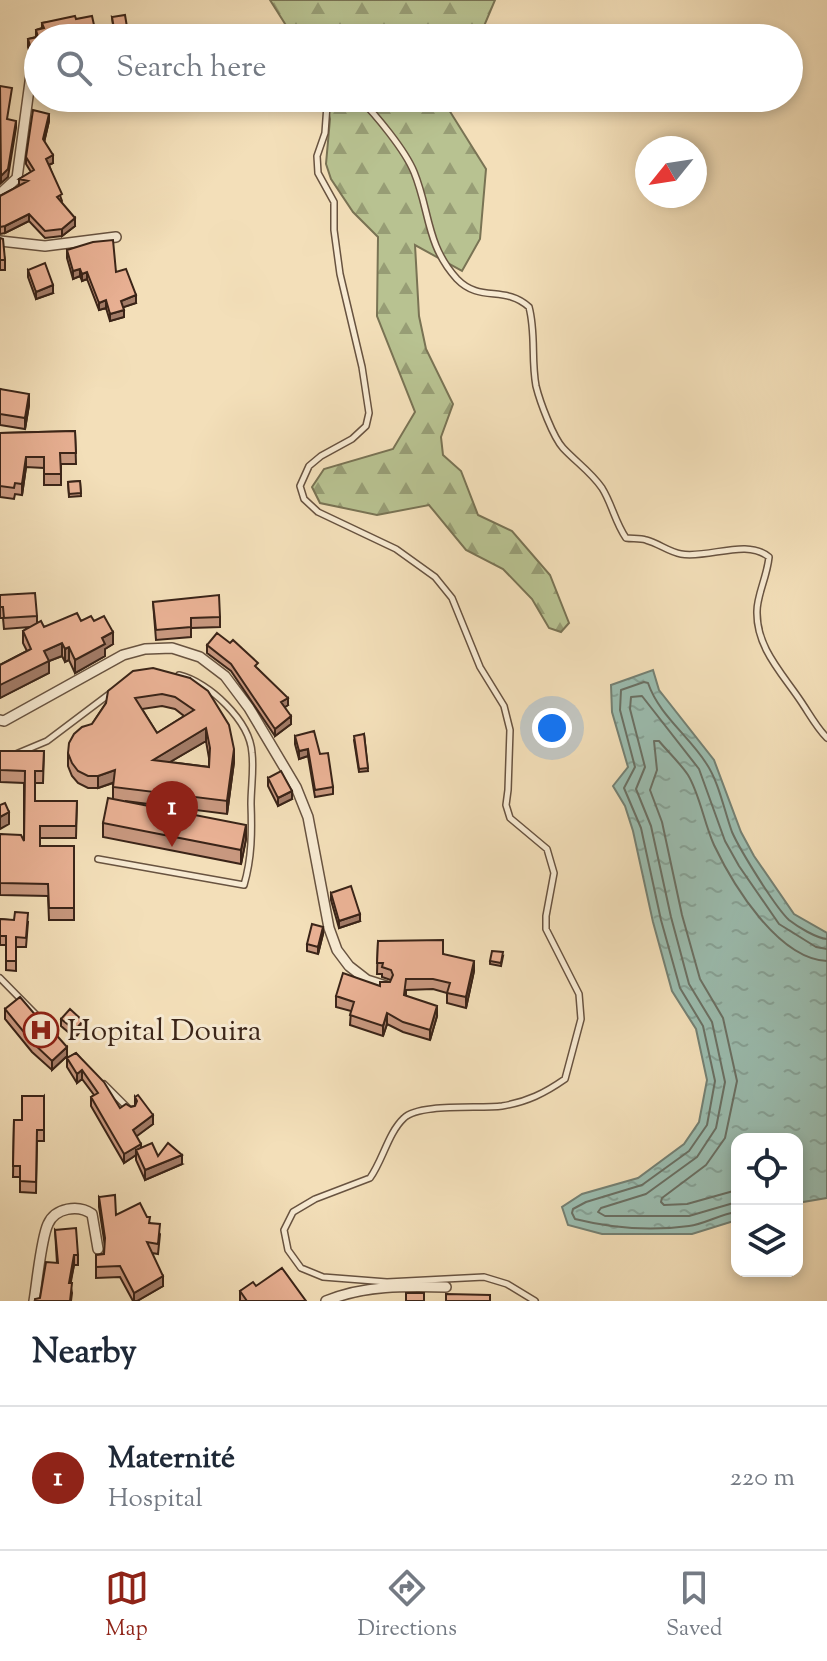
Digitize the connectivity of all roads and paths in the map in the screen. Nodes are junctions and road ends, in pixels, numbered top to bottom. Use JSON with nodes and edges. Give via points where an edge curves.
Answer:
{"nodes":[{"id":1,"x":26,"y":112,"type":"edge"},
{"id":2,"x":326,"y":112,"type":"edge"},
{"id":3,"x":370,"y":112,"type":"edge"},
{"id":4,"x":0,"y":194,"type":"edge"},
{"id":5,"x":116,"y":237,"type":"dead end"},
{"id":6,"x":0,"y":241,"type":"edge"},
{"id":7,"x":166,"y":673,"type":"edge"},
{"id":8,"x":115,"y":689,"type":"edge"},
{"id":9,"x":0,"y":720,"type":"edge"},
{"id":10,"x":827,"y":738,"type":"edge"},
{"id":11,"x":8,"y":757,"type":"edge"},
{"id":12,"x":98,"y":859,"type":"dead end"},
{"id":13,"x":0,"y":978,"type":"edge"},
{"id":14,"x":386,"y":986,"type":"edge"},
{"id":15,"x":63,"y":1044,"type":"edge"},
{"id":16,"x":97,"y":1077,"type":"edge"},
{"id":17,"x":132,"y":1111,"type":"edge"},
{"id":18,"x":98,"y":1249,"type":"dead end"},
{"id":19,"x":446,"y":1287,"type":"dead end"},
{"id":20,"x":34,"y":1301,"type":"edge"},
{"id":21,"x":326,"y":1301,"type":"edge"},
{"id":22,"x":535,"y":1301,"type":"edge"}],
"edges":[{"from":1,"to":4,"type":"street","via":[[17,178]]},
{"from":2,"to":22,"type":"lane","via":[[318,173],[334,202],[340,274],[369,413],[366,426],[352,439],[309,466],[300,486],[304,499],[318,512],[414,559],[452,598],[475,657],[504,706],[510,730],[506,805],[510,818],[547,849],[554,873],[546,929],[579,994],[581,1019],[565,1079],[544,1094],[528,1101],[418,1111],[405,1117],[370,1178],[293,1212],[284,1230],[288,1250],[301,1268],[323,1277],[420,1282],[484,1277]]},
{"from":3,"to":10,"type":"lane","via":[[413,168],[442,260],[475,292],[510,294],[529,307],[540,399],[562,447],[603,490],[626,538],[680,554],[745,549],[769,557],[757,608],[763,643]]},
{"from":5,"to":6,"type":"street","via":[[45,246]]},
{"from":7,"to":12,"type":"lane","via":[[192,678],[217,695],[240,721],[253,750],[252,844],[244,885]]},
{"from":8,"to":11,"type":"lane","via":[[47,741]]},
{"from":9,"to":14,"type":"street","via":[[123,655],[172,648],[200,657],[241,697],[296,787],[308,817],[337,950],[367,980]]},
{"from":13,"to":15,"type":"lane"},
{"from":16,"to":17,"type":"lane"},
{"from":18,"to":20,"type":"street","via":[[92,1214],[78,1208],[61,1210],[48,1223]]},
{"from":19,"to":21,"type":"street","via":[[387,1287]]}]}
